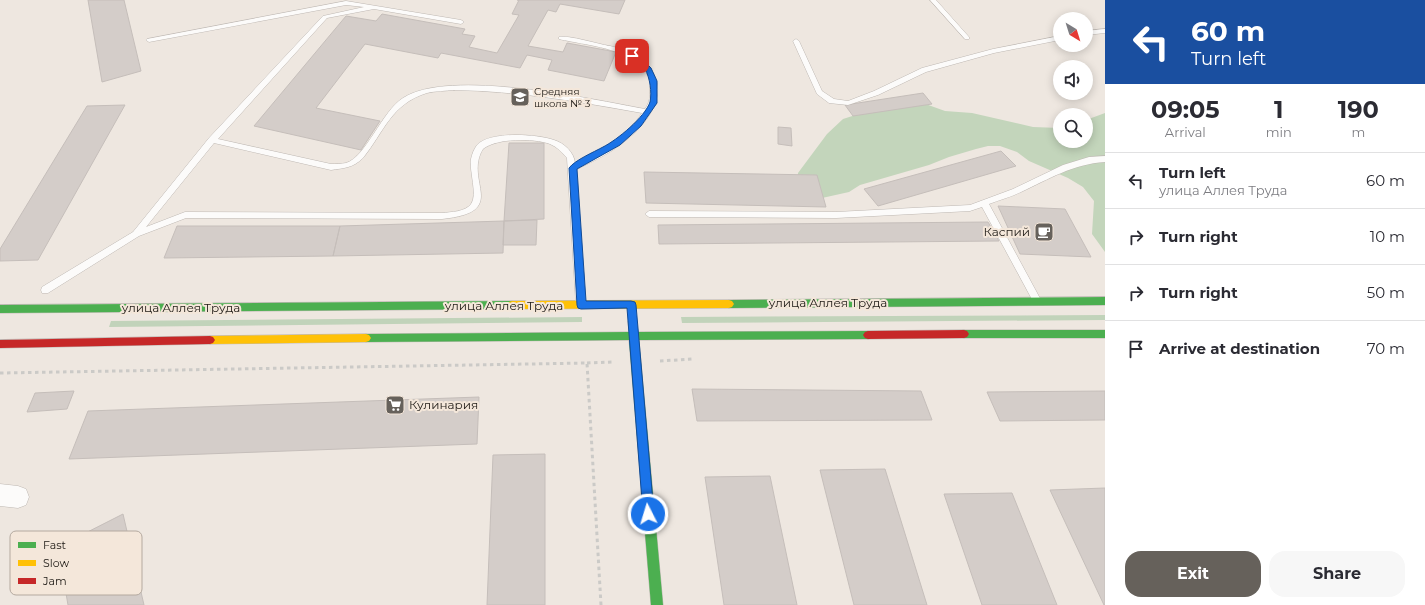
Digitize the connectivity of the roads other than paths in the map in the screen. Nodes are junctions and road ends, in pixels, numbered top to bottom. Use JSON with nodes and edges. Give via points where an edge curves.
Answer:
{"nodes":[{"id":1,"x":933,"y":0,"type":"edge"},
{"id":2,"x":374,"y":7,"type":"junction"},
{"id":3,"x":460,"y":22,"type":"dead end"},
{"id":4,"x":1105,"y":31,"type":"edge"},
{"id":5,"x":1093,"y":32,"type":"edge"},
{"id":6,"x":561,"y":38,"type":"dead end"},
{"id":7,"x":967,"y":38,"type":"dead end"},
{"id":8,"x":1053,"y":39,"type":"edge"},
{"id":9,"x":149,"y":40,"type":"dead end"},
{"id":10,"x":796,"y":41,"type":"dead end"},
{"id":11,"x":648,"y":112,"type":"junction"},
{"id":12,"x":212,"y":140,"type":"junction"},
{"id":13,"x":1105,"y":159,"type":"edge"},
{"id":14,"x":573,"y":168,"type":"junction"},
{"id":15,"x":984,"y":203,"type":"junction"},
{"id":16,"x":649,"y":214,"type":"dead end"},
{"id":17,"x":136,"y":234,"type":"junction"},
{"id":18,"x":45,"y":290,"type":"dead end"},
{"id":19,"x":1105,"y":301,"type":"edge"},
{"id":20,"x":1038,"y":302,"type":"junction"},
{"id":21,"x":581,"y":305,"type":"junction"},
{"id":22,"x":631,"y":305,"type":"junction"},
{"id":23,"x":0,"y":309,"type":"edge"},
{"id":24,"x":1105,"y":334,"type":"edge"},
{"id":25,"x":634,"y":335,"type":"junction"},
{"id":26,"x":1,"y":348,"type":"edge"},
{"id":27,"x":657,"y":605,"type":"edge"}],
"edges":[{"from":1,"to":7,"type":"lane"},
{"from":2,"to":3,"type":"lane"},
{"from":2,"to":9,"type":"lane","via":[[346,4]]},
{"from":2,"to":12,"type":"lane","via":[[325,16]]},
{"from":4,"to":5,"type":"lane"},
{"from":6,"to":11,"type":"lane","via":[[623,50],[640,60],[648,68],[654,81],[653,103]]},
{"from":8,"to":10,"type":"lane","via":[[993,51],[924,70],[876,93],[848,102],[832,101],[819,92]]},
{"from":11,"to":12,"type":"lane","via":[[528,92],[485,88],[431,89],[407,99],[393,110],[361,156],[350,165],[331,167]]},
{"from":11,"to":14,"type":"lane","via":[[618,143]]},
{"from":12,"to":17,"type":"lane"},
{"from":13,"to":15,"type":"lane","via":[[1089,160],[1066,167]]},
{"from":14,"to":17,"type":"lane","via":[[571,157],[562,147],[550,141],[524,138],[493,140],[480,146],[474,159],[476,199],[474,207],[463,213],[442,216],[185,215]]},
{"from":14,"to":21,"type":"lane"},
{"from":15,"to":16,"type":"lane","via":[[970,208],[836,215]]},
{"from":15,"to":20,"type":"lane"},
{"from":17,"to":18,"type":"lane"},
{"from":19,"to":20,"type":"street","name":"улица Аллея Труда"},
{"from":20,"to":22,"type":"street","name":"улица Аллея Труда"},
{"from":21,"to":22,"type":"street","name":"улица Аллея Труда"},
{"from":21,"to":23,"type":"street","name":"улица Аллея Труда"},
{"from":22,"to":25,"type":"street"},
{"from":24,"to":25,"type":"street"},
{"from":25,"to":26,"type":"street","via":[[93,341]]},
{"from":25,"to":27,"type":"street"}]}
